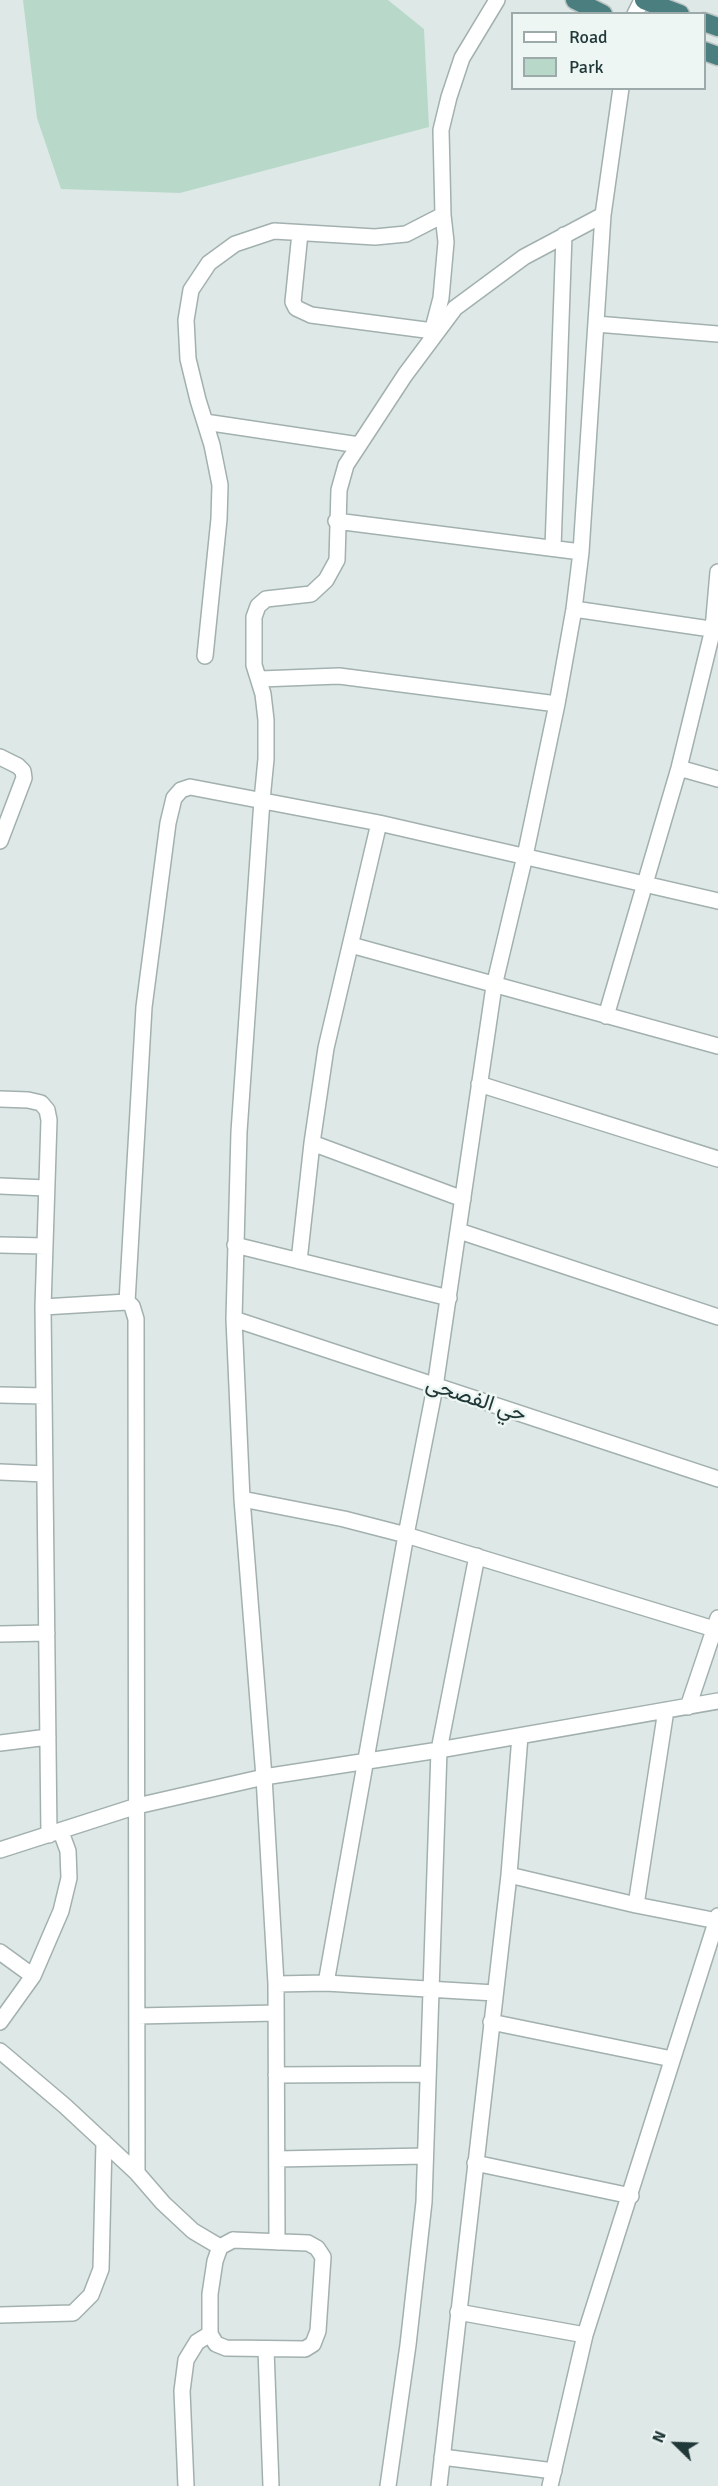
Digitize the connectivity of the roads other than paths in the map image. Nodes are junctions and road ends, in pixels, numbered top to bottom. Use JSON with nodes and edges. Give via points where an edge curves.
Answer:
{"nodes":[{"id":1,"x":497,"y":0,"type":"edge"},
{"id":2,"x":575,"y":0,"type":"edge"},
{"id":3,"x":643,"y":0,"type":"edge"},
{"id":4,"x":599,"y":12,"type":"edge"},
{"id":5,"x":675,"y":12,"type":"edge"},
{"id":6,"x":621,"y":90,"type":"edge"},
{"id":7,"x":443,"y":215,"type":"junction"},
{"id":8,"x":603,"y":215,"type":"junction"},
{"id":9,"x":300,"y":233,"type":"junction"},
{"id":10,"x":564,"y":235,"type":"junction"},
{"id":11,"x":596,"y":324,"type":"junction"},
{"id":12,"x":432,"y":334,"type":"junction"},
{"id":13,"x":718,"y":334,"type":"edge"},
{"id":14,"x":205,"y":422,"type":"junction"},
{"id":15,"x":359,"y":445,"type":"junction"},
{"id":16,"x":336,"y":520,"type":"junction"},
{"id":17,"x":554,"y":548,"type":"junction"},
{"id":18,"x":582,"y":552,"type":"junction"},
{"id":19,"x":718,"y":572,"type":"edge"},
{"id":20,"x":574,"y":609,"type":"junction"},
{"id":21,"x":715,"y":630,"type":"edge"},
{"id":22,"x":205,"y":656,"type":"dead end"},
{"id":23,"x":260,"y":679,"type":"junction"},
{"id":24,"x":557,"y":704,"type":"junction"},
{"id":25,"x":0,"y":757,"type":"edge"},
{"id":26,"x":679,"y":768,"type":"junction"},
{"id":27,"x":718,"y":779,"type":"edge"},
{"id":28,"x":262,"y":800,"type":"junction"},
{"id":29,"x":379,"y":823,"type":"junction"},
{"id":30,"x":0,"y":841,"type":"edge"},
{"id":31,"x":525,"y":856,"type":"junction"},
{"id":32,"x":646,"y":884,"type":"junction"},
{"id":33,"x":718,"y":901,"type":"edge"},
{"id":34,"x":351,"y":945,"type":"junction"},
{"id":35,"x":494,"y":986,"type":"junction"},
{"id":36,"x":606,"y":1016,"type":"junction"},
{"id":37,"x":718,"y":1047,"type":"edge"},
{"id":38,"x":479,"y":1084,"type":"junction"},
{"id":39,"x":0,"y":1099,"type":"edge"},
{"id":40,"x":312,"y":1143,"type":"junction"},
{"id":41,"x":718,"y":1159,"type":"edge"},
{"id":42,"x":0,"y":1186,"type":"edge"},
{"id":43,"x":46,"y":1188,"type":"junction"},
{"id":44,"x":463,"y":1199,"type":"junction"},
{"id":45,"x":459,"y":1231,"type":"junction"},
{"id":46,"x":0,"y":1245,"type":"edge"},
{"id":47,"x":235,"y":1245,"type":"junction"},
{"id":48,"x":45,"y":1246,"type":"junction"},
{"id":49,"x":299,"y":1261,"type":"junction"},
{"id":50,"x":449,"y":1298,"type":"junction"},
{"id":51,"x":127,"y":1302,"type":"junction"},
{"id":52,"x":43,"y":1307,"type":"junction"},
{"id":53,"x":718,"y":1317,"type":"edge"},
{"id":54,"x":234,"y":1319,"type":"junction"},
{"id":55,"x":435,"y":1387,"type":"junction"},
{"id":56,"x":0,"y":1395,"type":"edge"},
{"id":57,"x":44,"y":1396,"type":"junction"},
{"id":58,"x":0,"y":1472,"type":"edge"},
{"id":59,"x":45,"y":1474,"type":"junction"},
{"id":60,"x":718,"y":1479,"type":"edge"},
{"id":61,"x":242,"y":1499,"type":"junction"},
{"id":62,"x":406,"y":1535,"type":"junction"},
{"id":63,"x":477,"y":1556,"type":"junction"},
{"id":64,"x":716,"y":1624,"type":"edge"},
{"id":65,"x":47,"y":1633,"type":"junction"},
{"id":66,"x":0,"y":1634,"type":"edge"},
{"id":67,"x":718,"y":1701,"type":"edge"},
{"id":68,"x":688,"y":1707,"type":"junction"},
{"id":69,"x":666,"y":1710,"type":"junction"},
{"id":70,"x":520,"y":1736,"type":"junction"},
{"id":71,"x":48,"y":1737,"type":"junction"},
{"id":72,"x":0,"y":1743,"type":"edge"},
{"id":73,"x":439,"y":1750,"type":"junction"},
{"id":74,"x":367,"y":1761,"type":"junction"},
{"id":75,"x":264,"y":1777,"type":"junction"},
{"id":76,"x":136,"y":1806,"type":"junction"},
{"id":77,"x":55,"y":1833,"type":"junction"},
{"id":78,"x":0,"y":1850,"type":"edge"},
{"id":79,"x":509,"y":1875,"type":"junction"},
{"id":80,"x":636,"y":1905,"type":"junction"},
{"id":81,"x":717,"y":1918,"type":"edge"},
{"id":82,"x":0,"y":1952,"type":"edge"},
{"id":83,"x":33,"y":1976,"type":"junction"},
{"id":84,"x":326,"y":1983,"type":"junction"},
{"id":85,"x":276,"y":1984,"type":"junction"},
{"id":86,"x":430,"y":1990,"type":"junction"},
{"id":87,"x":495,"y":1993,"type":"junction"},
{"id":88,"x":276,"y":2013,"type":"junction"},
{"id":89,"x":137,"y":2016,"type":"junction"},
{"id":90,"x":0,"y":2022,"type":"edge"},
{"id":91,"x":491,"y":2022,"type":"junction"},
{"id":92,"x":0,"y":2051,"type":"edge"},
{"id":93,"x":672,"y":2059,"type":"junction"},
{"id":94,"x":427,"y":2074,"type":"junction"},
{"id":95,"x":276,"y":2075,"type":"junction"},
{"id":96,"x":104,"y":2142,"type":"junction"},
{"id":97,"x":425,"y":2156,"type":"junction"},
{"id":98,"x":277,"y":2159,"type":"junction"},
{"id":99,"x":475,"y":2163,"type":"junction"},
{"id":100,"x":137,"y":2173,"type":"junction"},
{"id":101,"x":631,"y":2196,"type":"junction"},
{"id":102,"x":277,"y":2242,"type":"junction"},
{"id":103,"x":220,"y":2247,"type":"junction"},
{"id":104,"x":458,"y":2312,"type":"junction"},
{"id":105,"x":0,"y":2315,"type":"edge"},
{"id":106,"x":210,"y":2334,"type":"junction"},
{"id":107,"x":585,"y":2335,"type":"junction"},
{"id":108,"x":266,"y":2349,"type":"junction"},
{"id":109,"x":442,"y":2457,"type":"junction"},
{"id":110,"x":552,"y":2478,"type":"edge"},
{"id":111,"x":186,"y":2486,"type":"edge"},
{"id":112,"x":271,"y":2486,"type":"edge"},
{"id":113,"x":388,"y":2486,"type":"edge"},
{"id":114,"x":438,"y":2486,"type":"edge"}],
"edges":[{"from":1,"to":7,"type":"street","via":[[462,58],[449,97],[441,130]]},
{"from":2,"to":4,"type":"highway"},
{"from":3,"to":5,"type":"highway"},
{"from":6,"to":8,"type":"street"},
{"from":7,"to":9,"type":"street","via":[[406,234],[375,237]]},
{"from":7,"to":12,"type":"street","via":[[446,242],[441,298]]},
{"from":8,"to":10,"type":"street"},
{"from":8,"to":11,"type":"street"},
{"from":9,"to":12,"type":"street","via":[[293,302],[296,308],[310,315]]},
{"from":9,"to":14,"type":"street","via":[[274,231],[235,244],[209,263],[191,290],[186,320],[188,359]]},
{"from":10,"to":12,"type":"street","via":[[490,280]]},
{"from":10,"to":17,"type":"street"},
{"from":11,"to":13,"type":"street"},
{"from":11,"to":18,"type":"street"},
{"from":12,"to":15,"type":"street"},
{"from":14,"to":15,"type":"street"},
{"from":14,"to":22,"type":"street","via":[[220,485]]},
{"from":15,"to":16,"type":"street","via":[[346,465]]},
{"from":16,"to":17,"type":"street"},
{"from":16,"to":23,"type":"street","via":[[337,560],[326,580],[311,594],[266,599],[258,606],[254,617],[254,664]]},
{"from":17,"to":18,"type":"street"},
{"from":18,"to":20,"type":"street"},
{"from":19,"to":21,"type":"street"},
{"from":20,"to":21,"type":"street"},
{"from":20,"to":24,"type":"street"},
{"from":21,"to":26,"type":"street"},
{"from":23,"to":24,"type":"street","via":[[348,676]]},
{"from":23,"to":28,"type":"street","via":[[267,720]]},
{"from":24,"to":31,"type":"street"},
{"from":25,"to":30,"type":"street","via":[[18,766],[24,778]]},
{"from":26,"to":27,"type":"street"},
{"from":26,"to":32,"type":"street"},
{"from":28,"to":29,"type":"street"},
{"from":28,"to":47,"type":"street"},
{"from":28,"to":51,"type":"street","via":[[190,787],[181,790],[171,807],[144,1007]]},
{"from":29,"to":31,"type":"street"},
{"from":29,"to":34,"type":"street"},
{"from":31,"to":32,"type":"street"},
{"from":31,"to":35,"type":"street"},
{"from":32,"to":33,"type":"street"},
{"from":32,"to":36,"type":"street"},
{"from":34,"to":35,"type":"street"},
{"from":34,"to":40,"type":"street","via":[[326,1048]]},
{"from":35,"to":36,"type":"street"},
{"from":35,"to":38,"type":"street"},
{"from":36,"to":37,"type":"street"},
{"from":38,"to":41,"type":"street"},
{"from":38,"to":44,"type":"street"},
{"from":39,"to":43,"type":"street","via":[[41,1103],[47,1110]]},
{"from":40,"to":44,"type":"street"},
{"from":40,"to":49,"type":"street"},
{"from":42,"to":43,"type":"street"},
{"from":43,"to":48,"type":"street"},
{"from":44,"to":45,"type":"street"},
{"from":45,"to":50,"type":"street"},
{"from":45,"to":53,"type":"street"},
{"from":46,"to":48,"type":"street"},
{"from":47,"to":49,"type":"street"},
{"from":47,"to":54,"type":"street"},
{"from":48,"to":52,"type":"street"},
{"from":49,"to":50,"type":"street"},
{"from":50,"to":55,"type":"street"},
{"from":51,"to":52,"type":"street"},
{"from":51,"to":76,"type":"street","via":[[136,1319]]},
{"from":52,"to":57,"type":"street"},
{"from":54,"to":55,"type":"street","name":"حي الفصحى"},
{"from":54,"to":61,"type":"street"},
{"from":55,"to":60,"type":"street","name":"حي الفصحى"},
{"from":55,"to":62,"type":"street"},
{"from":56,"to":57,"type":"street"},
{"from":57,"to":59,"type":"street"},
{"from":58,"to":59,"type":"street"},
{"from":59,"to":65,"type":"street"},
{"from":61,"to":62,"type":"street"},
{"from":61,"to":75,"type":"street"},
{"from":62,"to":63,"type":"street"},
{"from":62,"to":74,"type":"street"},
{"from":63,"to":64,"type":"street"},
{"from":63,"to":73,"type":"street"},
{"from":64,"to":68,"type":"street"},
{"from":65,"to":66,"type":"street"},
{"from":65,"to":71,"type":"street"},
{"from":67,"to":68,"type":"street"},
{"from":68,"to":69,"type":"street"},
{"from":69,"to":70,"type":"street"},
{"from":69,"to":80,"type":"street"},
{"from":70,"to":73,"type":"street"},
{"from":70,"to":79,"type":"street"},
{"from":71,"to":72,"type":"street"},
{"from":71,"to":77,"type":"street"},
{"from":73,"to":74,"type":"street"},
{"from":73,"to":86,"type":"street"},
{"from":74,"to":75,"type":"street"},
{"from":74,"to":84,"type":"street"},
{"from":75,"to":76,"type":"street"},
{"from":75,"to":85,"type":"street"},
{"from":76,"to":77,"type":"street"},
{"from":76,"to":89,"type":"street"},
{"from":77,"to":78,"type":"street"},
{"from":77,"to":83,"type":"street","via":[[68,1851],[69,1878],[61,1911]]},
{"from":79,"to":80,"type":"street"},
{"from":79,"to":87,"type":"street"},
{"from":80,"to":81,"type":"street"},
{"from":81,"to":93,"type":"street"},
{"from":82,"to":83,"type":"street"},
{"from":83,"to":90,"type":"street"},
{"from":84,"to":85,"type":"street"},
{"from":84,"to":86,"type":"street"},
{"from":85,"to":88,"type":"street"},
{"from":86,"to":87,"type":"street"},
{"from":86,"to":94,"type":"street"},
{"from":87,"to":91,"type":"street"},
{"from":88,"to":89,"type":"street"},
{"from":88,"to":95,"type":"street"},
{"from":89,"to":100,"type":"street"},
{"from":91,"to":93,"type":"street"},
{"from":91,"to":99,"type":"street"},
{"from":92,"to":96,"type":"street"},
{"from":93,"to":101,"type":"street"},
{"from":94,"to":95,"type":"street"},
{"from":94,"to":97,"type":"street"},
{"from":95,"to":98,"type":"street"},
{"from":96,"to":100,"type":"street"},
{"from":96,"to":105,"type":"street","via":[[101,2269],[91,2295],[74,2313]]},
{"from":97,"to":98,"type":"street"},
{"from":97,"to":113,"type":"street","via":[[424,2202],[408,2345]]},
{"from":98,"to":102,"type":"street"},
{"from":99,"to":101,"type":"street"},
{"from":99,"to":104,"type":"street"},
{"from":100,"to":103,"type":"street","via":[[194,2231]]},
{"from":101,"to":107,"type":"street"},
{"from":102,"to":103,"type":"street","via":[[233,2240]]},
{"from":102,"to":108,"type":"street","via":[[308,2243],[323,2258],[318,2331],[313,2344],[305,2349]]},
{"from":103,"to":106,"type":"street","via":[[210,2294]]},
{"from":104,"to":107,"type":"street"},
{"from":104,"to":109,"type":"street"},
{"from":106,"to":108,"type":"street","via":[[216,2344],[226,2348]]},
{"from":106,"to":111,"type":"street","via":[[197,2342],[186,2360],[182,2391]]},
{"from":107,"to":110,"type":"street"},
{"from":108,"to":112,"type":"street"},
{"from":109,"to":110,"type":"street"},
{"from":109,"to":114,"type":"street"}]}
